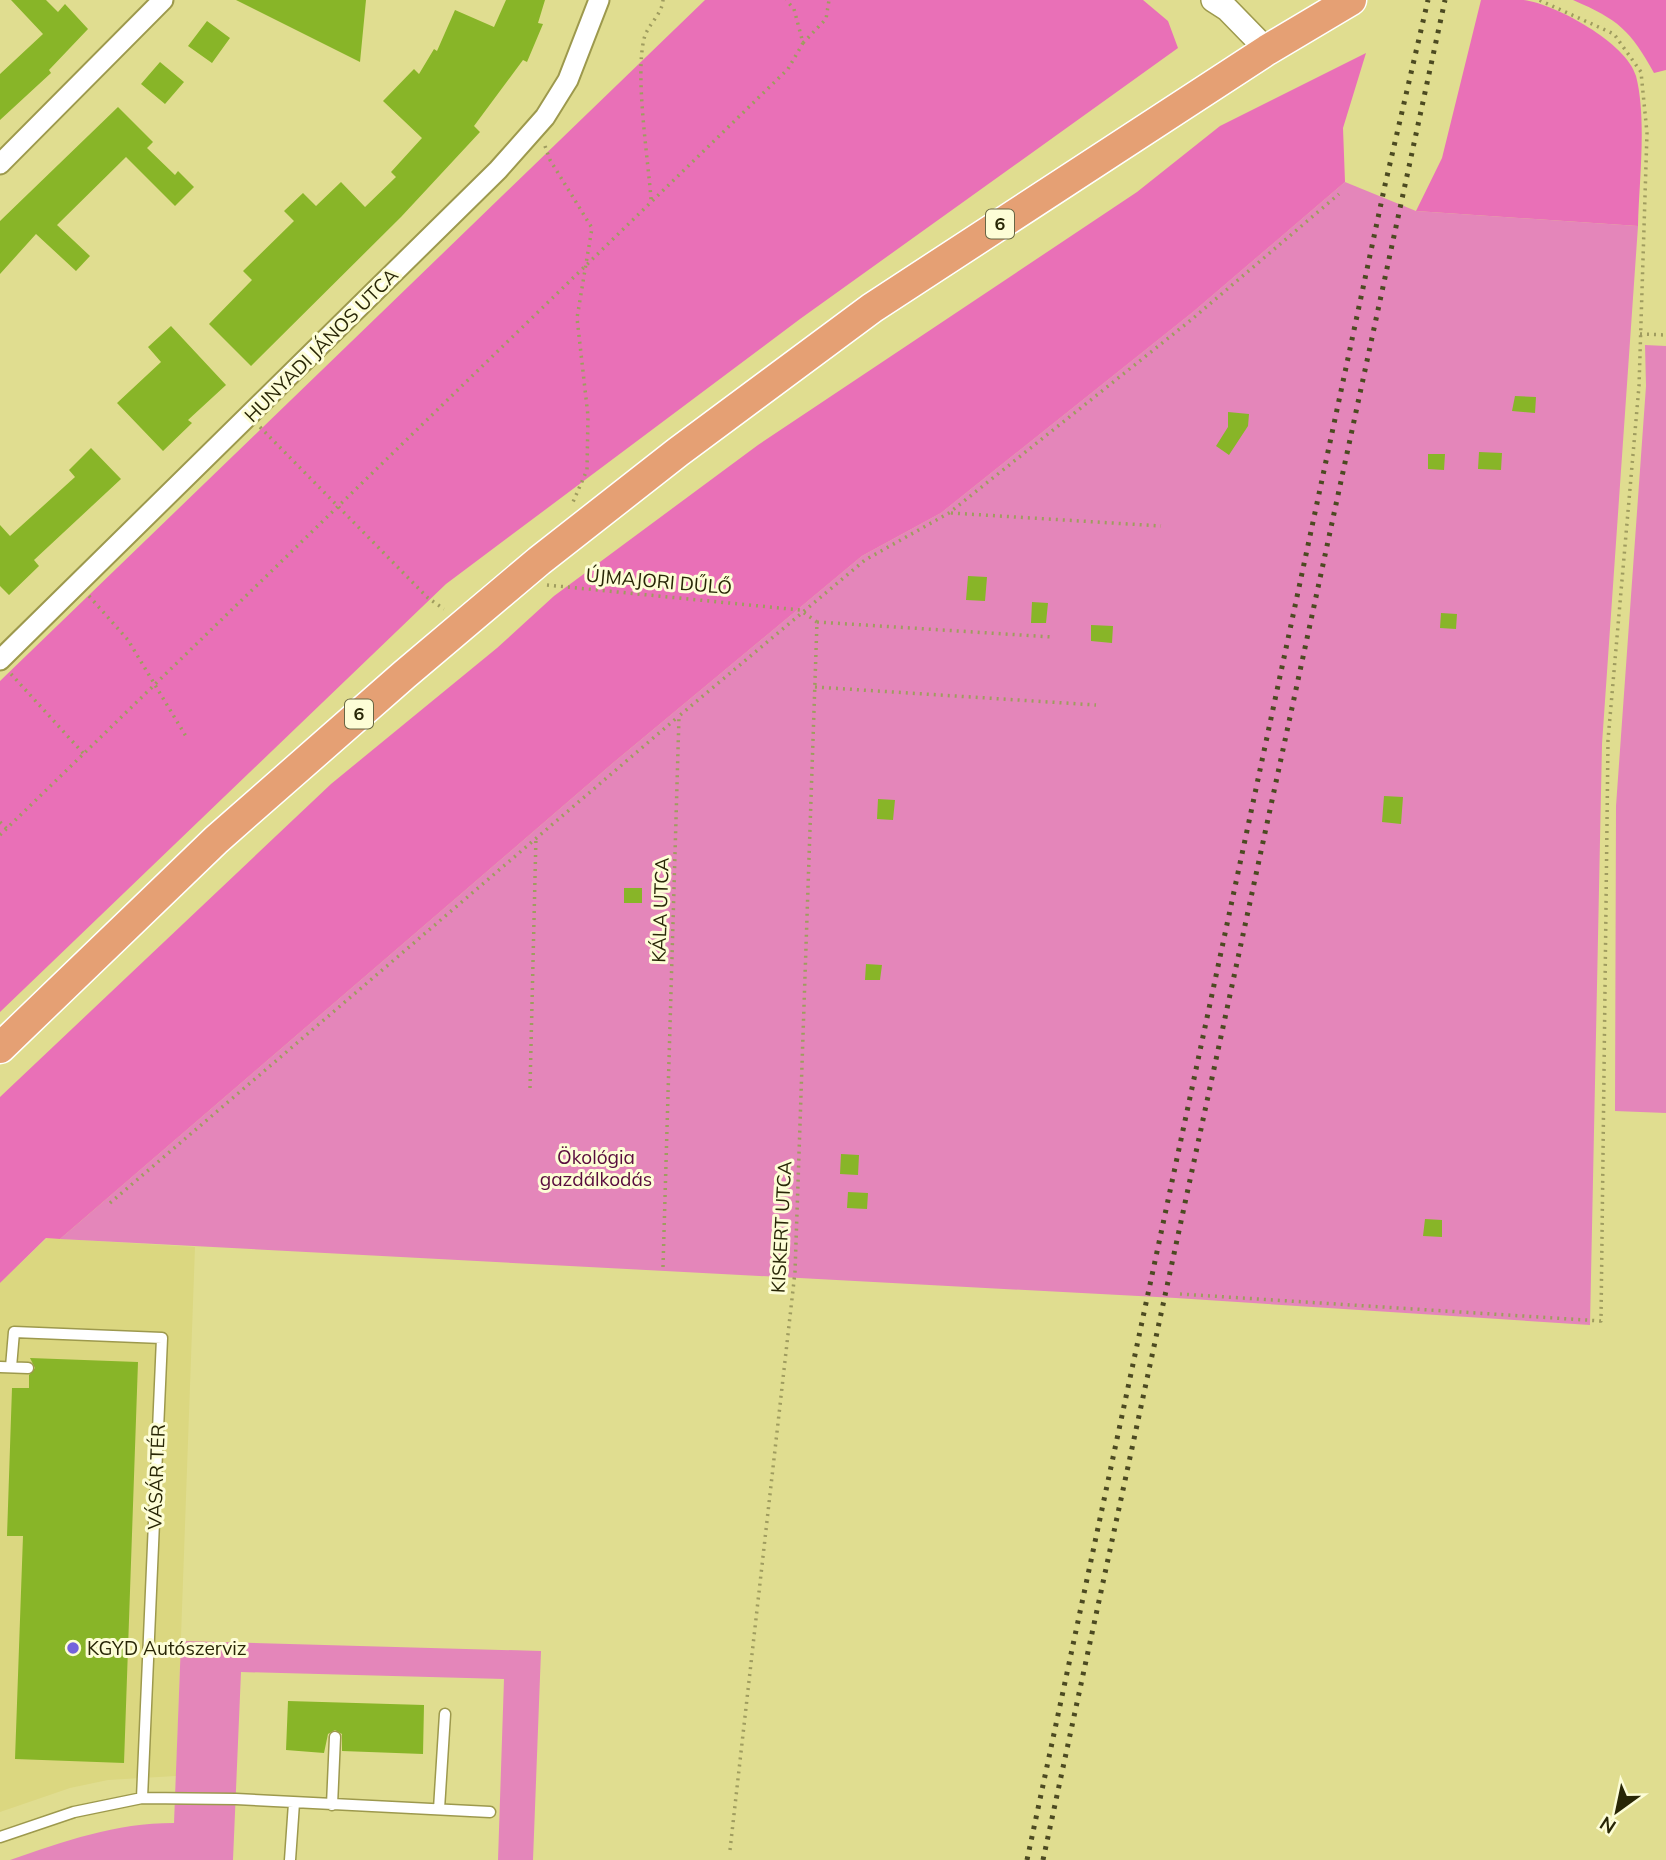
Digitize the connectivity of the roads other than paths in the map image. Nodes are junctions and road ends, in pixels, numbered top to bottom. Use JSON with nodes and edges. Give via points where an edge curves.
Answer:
{"nodes":[{"id":1,"x":163,"y":0,"type":"edge"},
{"id":2,"x":599,"y":0,"type":"edge"},
{"id":3,"x":1213,"y":0,"type":"edge"},
{"id":4,"x":1351,"y":0,"type":"edge"},
{"id":5,"x":1267,"y":50,"type":"junction"},
{"id":6,"x":0,"y":164,"type":"edge"},
{"id":7,"x":4,"y":665,"type":"edge"},
{"id":8,"x":0,"y":1048,"type":"edge"},
{"id":9,"x":5,"y":1367,"type":"edge"},
{"id":10,"x":28,"y":1368,"type":"dead end"},
{"id":11,"x":445,"y":1714,"type":"dead end"},
{"id":12,"x":335,"y":1737,"type":"dead end"},
{"id":13,"x":142,"y":1798,"type":"junction"},
{"id":14,"x":294,"y":1803,"type":"junction"},
{"id":15,"x":332,"y":1805,"type":"junction"},
{"id":16,"x":439,"y":1809,"type":"junction"},
{"id":17,"x":491,"y":1812,"type":"dead end"},
{"id":18,"x":0,"y":1837,"type":"edge"},
{"id":19,"x":290,"y":1860,"type":"edge"}],
"edges":[{"from":1,"to":6,"type":"street"},
{"from":2,"to":7,"type":"street","name":"HUNYADI JÁNOS UTCA","via":[[568,80],[498,170],[77,585]]},
{"from":3,"to":5,"type":"street"},
{"from":4,"to":5,"type":"main road","number":"6"},
{"from":5,"to":8,"type":"main road","number":"6","via":[[872,309],[739,405],[566,540],[216,840]]},
{"from":9,"to":10,"type":"lane","name":"VÁSÁR TÉR"},
{"from":9,"to":13,"type":"lane","name":"VÁSÁR TÉR","via":[[14,1332],[162,1338]]},
{"from":11,"to":16,"type":"lane"},
{"from":12,"to":15,"type":"lane"},
{"from":13,"to":14,"type":"lane"},
{"from":13,"to":18,"type":"lane","via":[[74,1812]]},
{"from":14,"to":15,"type":"lane"},
{"from":14,"to":19,"type":"lane"},
{"from":15,"to":16,"type":"lane"},
{"from":16,"to":17,"type":"lane"}]}
